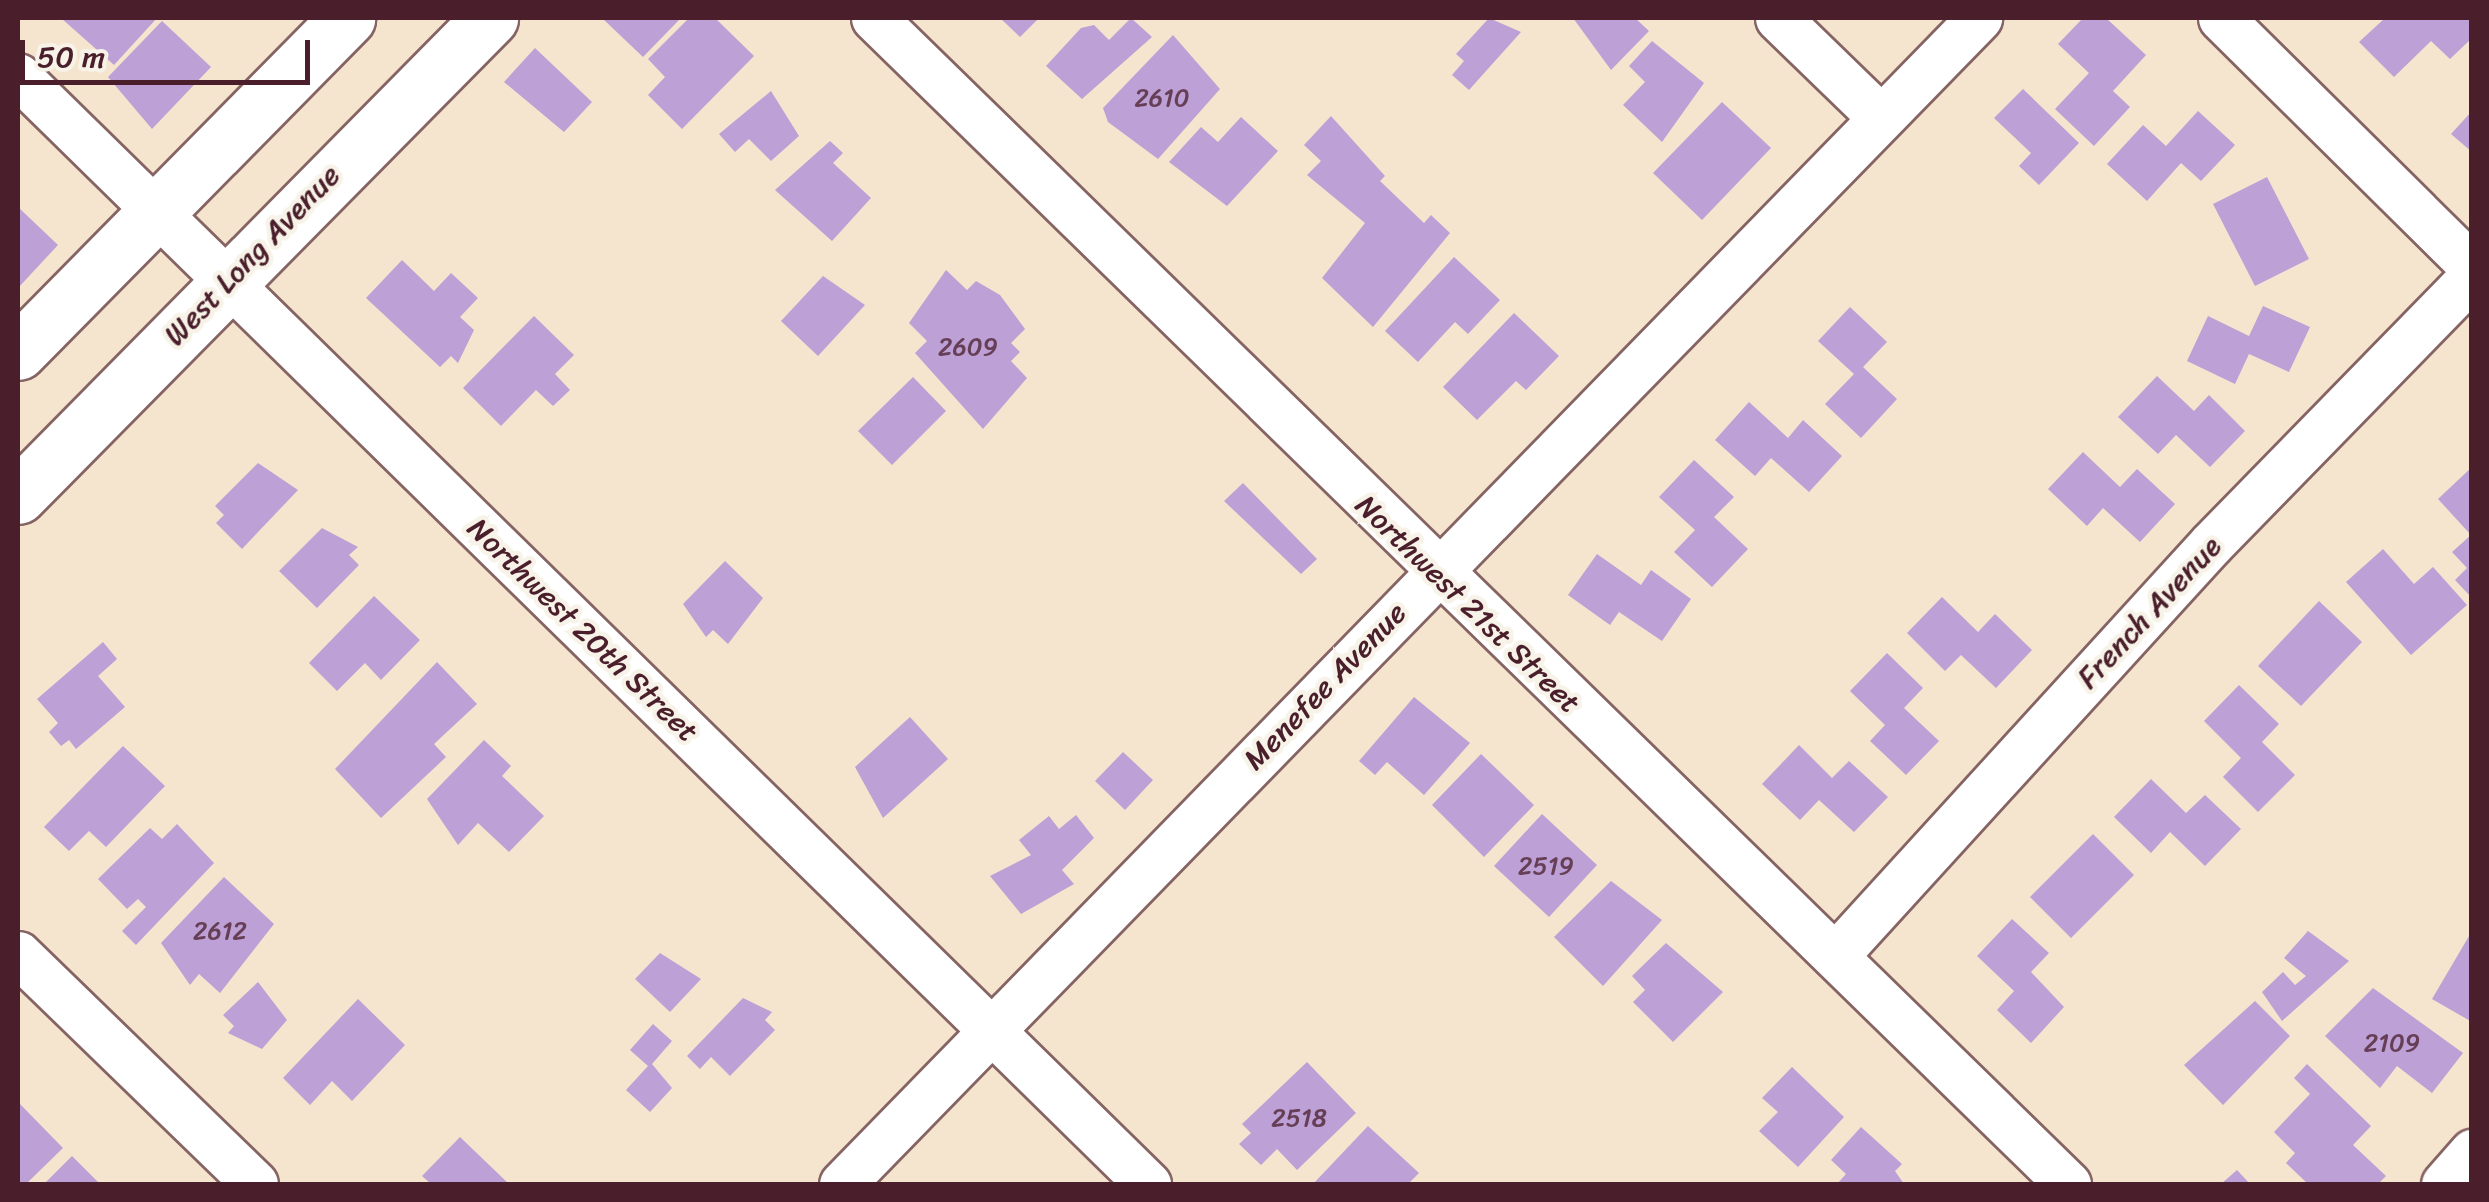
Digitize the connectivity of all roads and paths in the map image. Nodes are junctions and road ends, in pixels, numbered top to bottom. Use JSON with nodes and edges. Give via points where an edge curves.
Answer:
{"nodes":[{"id":1,"x":347,"y":18,"type":"edge"},
{"id":2,"x":490,"y":18,"type":"edge"},
{"id":3,"x":874,"y":18,"type":"edge"},
{"id":4,"x":1778,"y":18,"type":"edge"},
{"id":5,"x":1979,"y":18,"type":"edge"},
{"id":6,"x":2222,"y":18,"type":"edge"},
{"id":7,"x":18,"y":76,"type":"edge"},
{"id":8,"x":1877,"y":114,"type":"junction"},
{"id":9,"x":155,"y":211,"type":"junction"},
{"id":10,"x":2472,"y":266,"type":"edge"},
{"id":11,"x":2472,"y":277,"type":"edge"},
{"id":12,"x":227,"y":281,"type":"junction"},
{"id":13,"x":18,"y":352,"type":"edge"},
{"id":14,"x":18,"y":496,"type":"edge"},
{"id":15,"x":1434,"y":574,"type":"junction"},
{"id":16,"x":18,"y":954,"type":"edge"},
{"id":17,"x":1834,"y":956,"type":"junction"},
{"id":18,"x":990,"y":1029,"type":"junction"},
{"id":19,"x":2472,"y":1152,"type":"edge"},
{"id":20,"x":255,"y":1184,"type":"edge"},
{"id":21,"x":842,"y":1184,"type":"edge"},
{"id":22,"x":1148,"y":1184,"type":"edge"},
{"id":23,"x":2068,"y":1184,"type":"edge"},
{"id":24,"x":2444,"y":1184,"type":"edge"}],
"edges":[{"from":1,"to":9,"type":"main road"},
{"from":2,"to":12,"type":"main road","name":"West Long Avenue"},
{"from":3,"to":15,"type":"street","name":"Northwest 21st Street"},
{"from":4,"to":8,"type":"street"},
{"from":5,"to":8,"type":"street","name":"Menefee Avenue"},
{"from":6,"to":10,"type":"street"},
{"from":7,"to":9,"type":"street","name":"Northwest 20th Street"},
{"from":8,"to":15,"type":"street","name":"Menefee Avenue"},
{"from":9,"to":12,"type":"street","name":"Northwest 20th Street"},
{"from":9,"to":13,"type":"main road"},
{"from":11,"to":17,"type":"street","name":"French Avenue","via":[[2211,544]]},
{"from":12,"to":14,"type":"main road","name":"West Long Avenue"},
{"from":12,"to":18,"type":"street","name":"Northwest 20th Street"},
{"from":15,"to":17,"type":"street","name":"Northwest 21st Street"},
{"from":15,"to":18,"type":"street","name":"Menefee Avenue"},
{"from":16,"to":20,"type":"street"},
{"from":17,"to":23,"type":"street","name":"Northwest 21st Street"},
{"from":18,"to":21,"type":"street","name":"Menefee Avenue"},
{"from":18,"to":22,"type":"street","name":"Northwest 20th Street"},
{"from":19,"to":24,"type":"street"}]}
